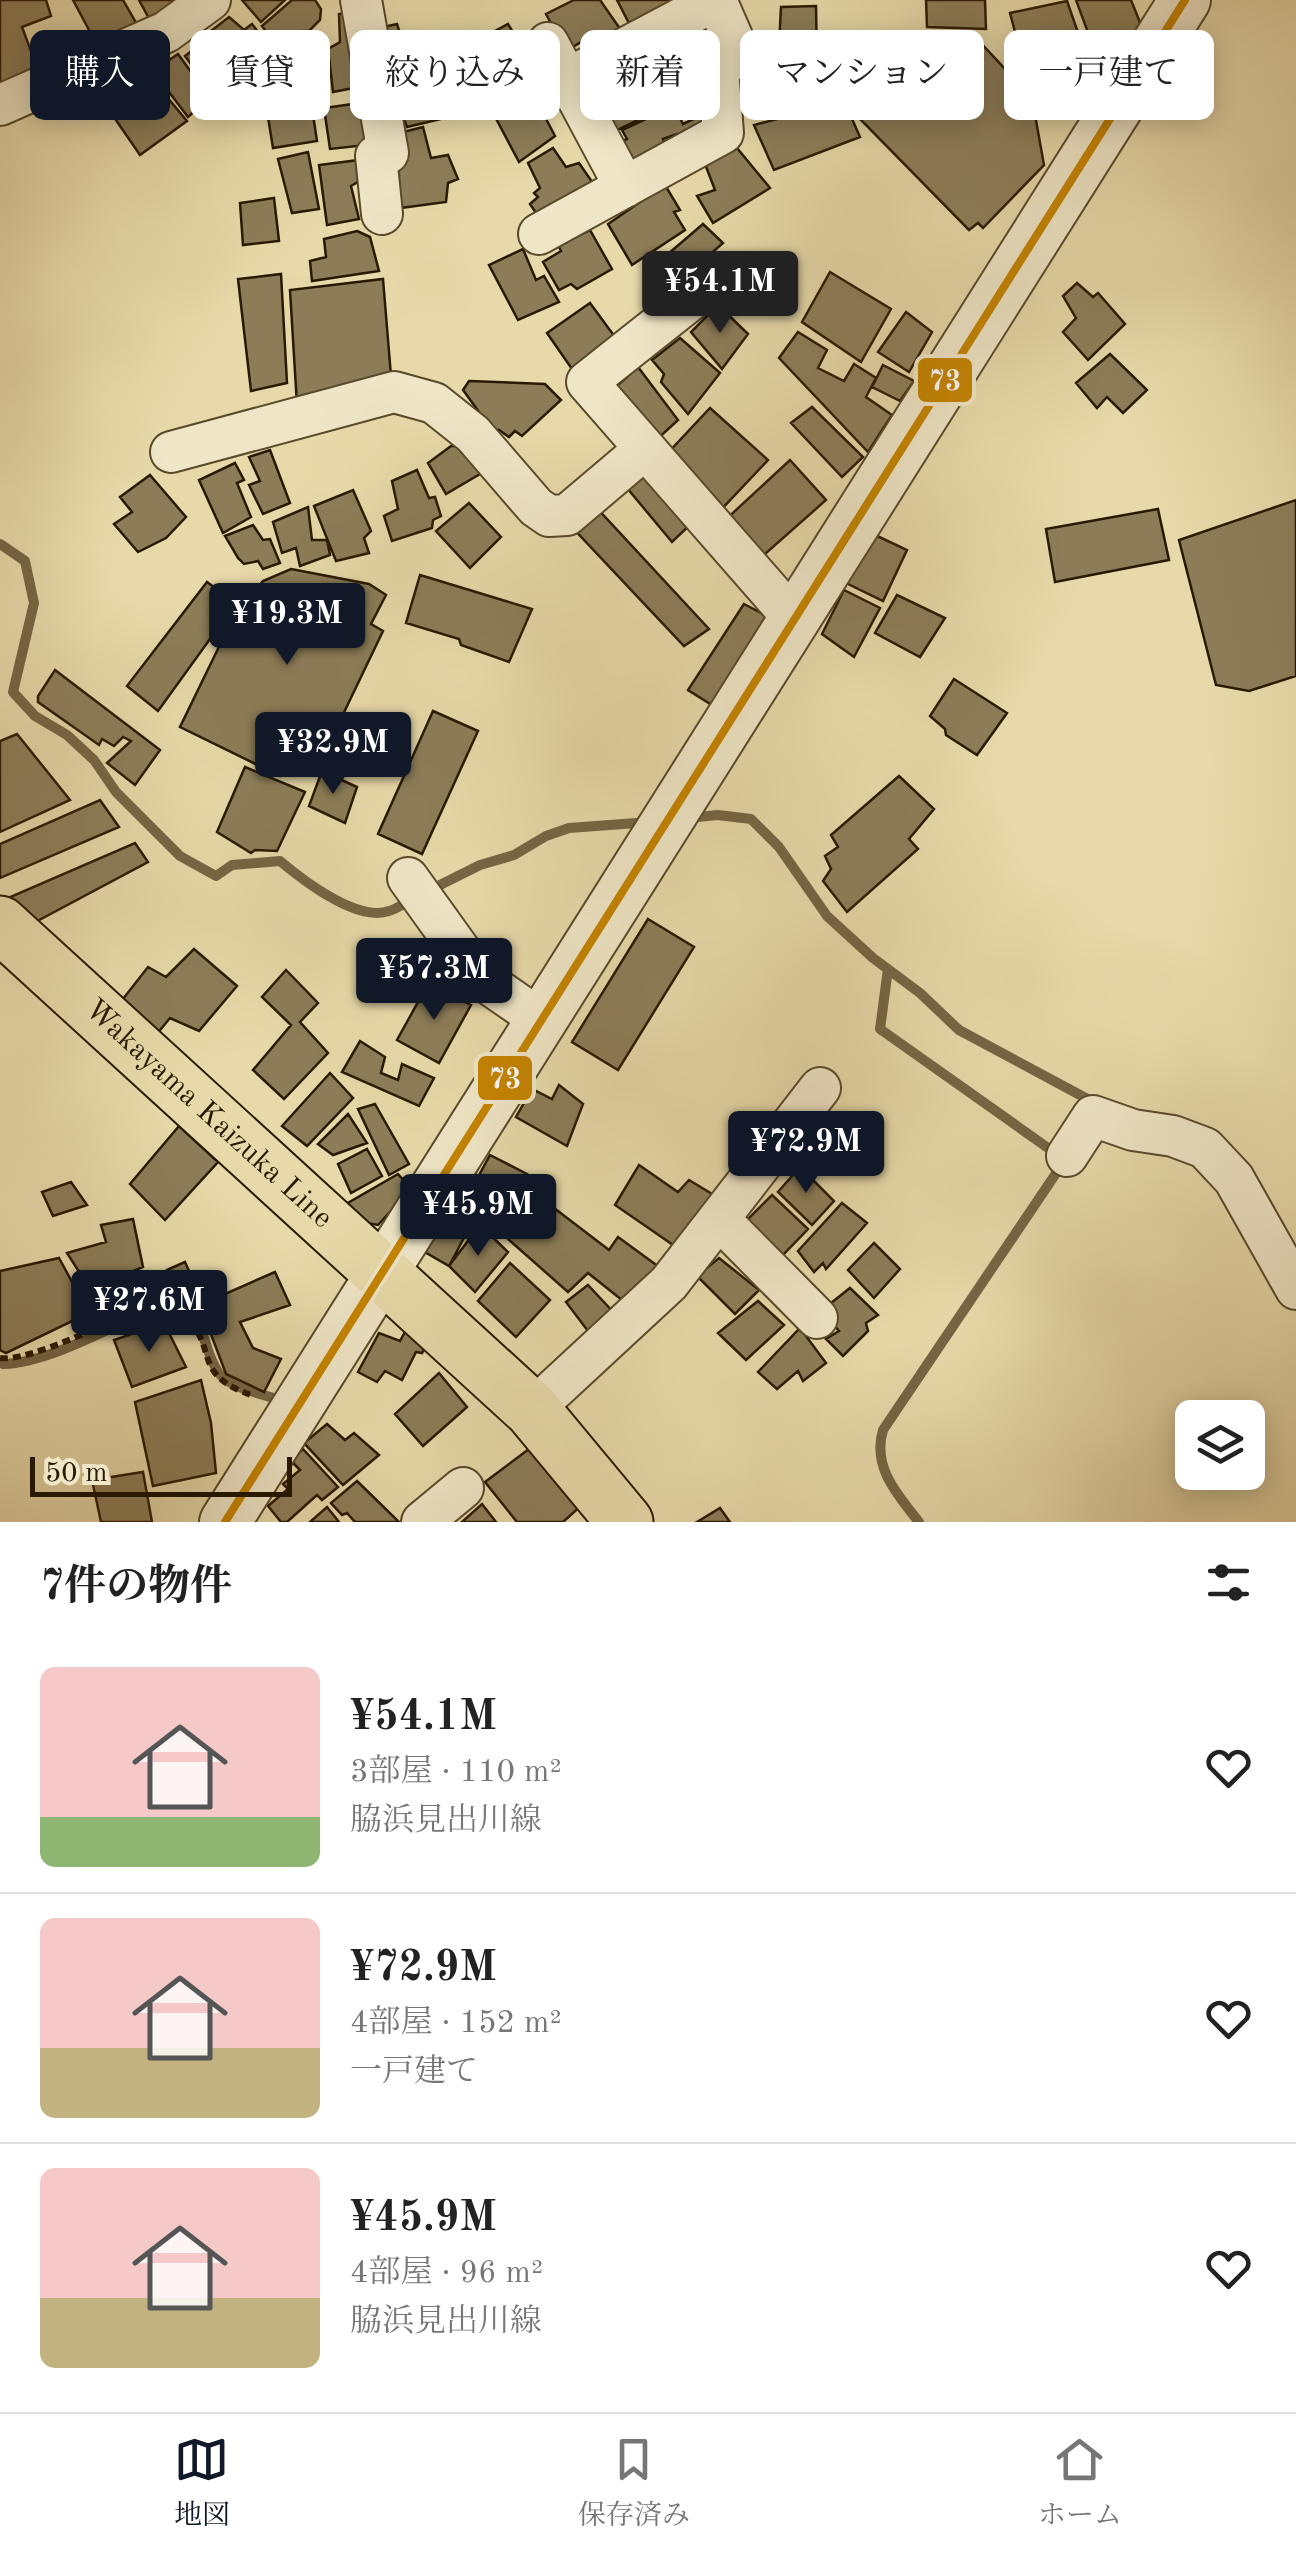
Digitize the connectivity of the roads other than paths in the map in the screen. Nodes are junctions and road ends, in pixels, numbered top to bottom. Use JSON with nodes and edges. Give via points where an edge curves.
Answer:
{"nodes":[{"id":1,"x":210,"y":0,"type":"edge"},
{"id":2,"x":360,"y":0,"type":"edge"},
{"id":3,"x":1175,"y":6,"type":"edge"},
{"id":4,"x":560,"y":65,"type":"edge"},
{"id":5,"x":567,"y":78,"type":"junction"},
{"id":6,"x":0,"y":105,"type":"edge"},
{"id":7,"x":625,"y":187,"type":"junction"},
{"id":8,"x":382,"y":214,"type":"dead end"},
{"id":9,"x":539,"y":234,"type":"dead end"},
{"id":10,"x":693,"y":298,"type":"dead end"},
{"id":11,"x":646,"y":449,"type":"junction"},
{"id":12,"x":171,"y":452,"type":"dead end"},
{"id":13,"x":794,"y":619,"type":"junction"},
{"id":14,"x":408,"y":878,"type":"dead end"},
{"id":15,"x":0,"y":924,"type":"edge"},
{"id":16,"x":541,"y":1020,"type":"junction"},
{"id":17,"x":820,"y":1088,"type":"dead end"},
{"id":18,"x":1067,"y":1156,"type":"dead end"},
{"id":19,"x":719,"y":1219,"type":"junction"},
{"id":20,"x":382,"y":1273,"type":"junction"},
{"id":21,"x":1296,"y":1290,"type":"edge"},
{"id":22,"x":817,"y":1318,"type":"dead end"},
{"id":23,"x":532,"y":1410,"type":"junction"},
{"id":24,"x":463,"y":1488,"type":"dead end"},
{"id":25,"x":242,"y":1514,"type":"edge"},
{"id":26,"x":422,"y":1522,"type":"edge"},
{"id":27,"x":625,"y":1522,"type":"edge"}],
"edges":[{"from":1,"to":6,"type":"street","via":[[166,32]]},
{"from":2,"to":8,"type":"street","via":[[388,154],[376,156]]},
{"from":3,"to":13,"type":"street"},
{"from":4,"to":5,"type":"street"},
{"from":5,"to":7,"type":"street"},
{"from":5,"to":7,"type":"street","via":[[716,0],[740,54],[718,69],[724,132]]},
{"from":7,"to":9,"type":"street"},
{"from":10,"to":11,"type":"street","via":[[587,382]]},
{"from":11,"to":12,"type":"street","via":[[567,515],[549,516],[473,434],[434,403],[394,392]]},
{"from":11,"to":13,"type":"street"},
{"from":13,"to":16,"type":"street"},
{"from":14,"to":16,"type":"street","via":[[479,977]]},
{"from":15,"to":20,"type":"main road","name":"Wakayama Kaizuka Line"},
{"from":16,"to":20,"type":"street"},
{"from":17,"to":19,"type":"street"},
{"from":18,"to":21,"type":"street","via":[[1093,1116],[1204,1148],[1234,1180]]},
{"from":19,"to":22,"type":"street"},
{"from":19,"to":23,"type":"street","via":[[668,1283]]},
{"from":20,"to":23,"type":"main road","name":"Wakayama Kaizuka Line"},
{"from":20,"to":25,"type":"street","via":[[295,1410]]},
{"from":23,"to":27,"type":"main road","name":"Wakayama Kaizuka Line"},
{"from":24,"to":26,"type":"street"}]}
